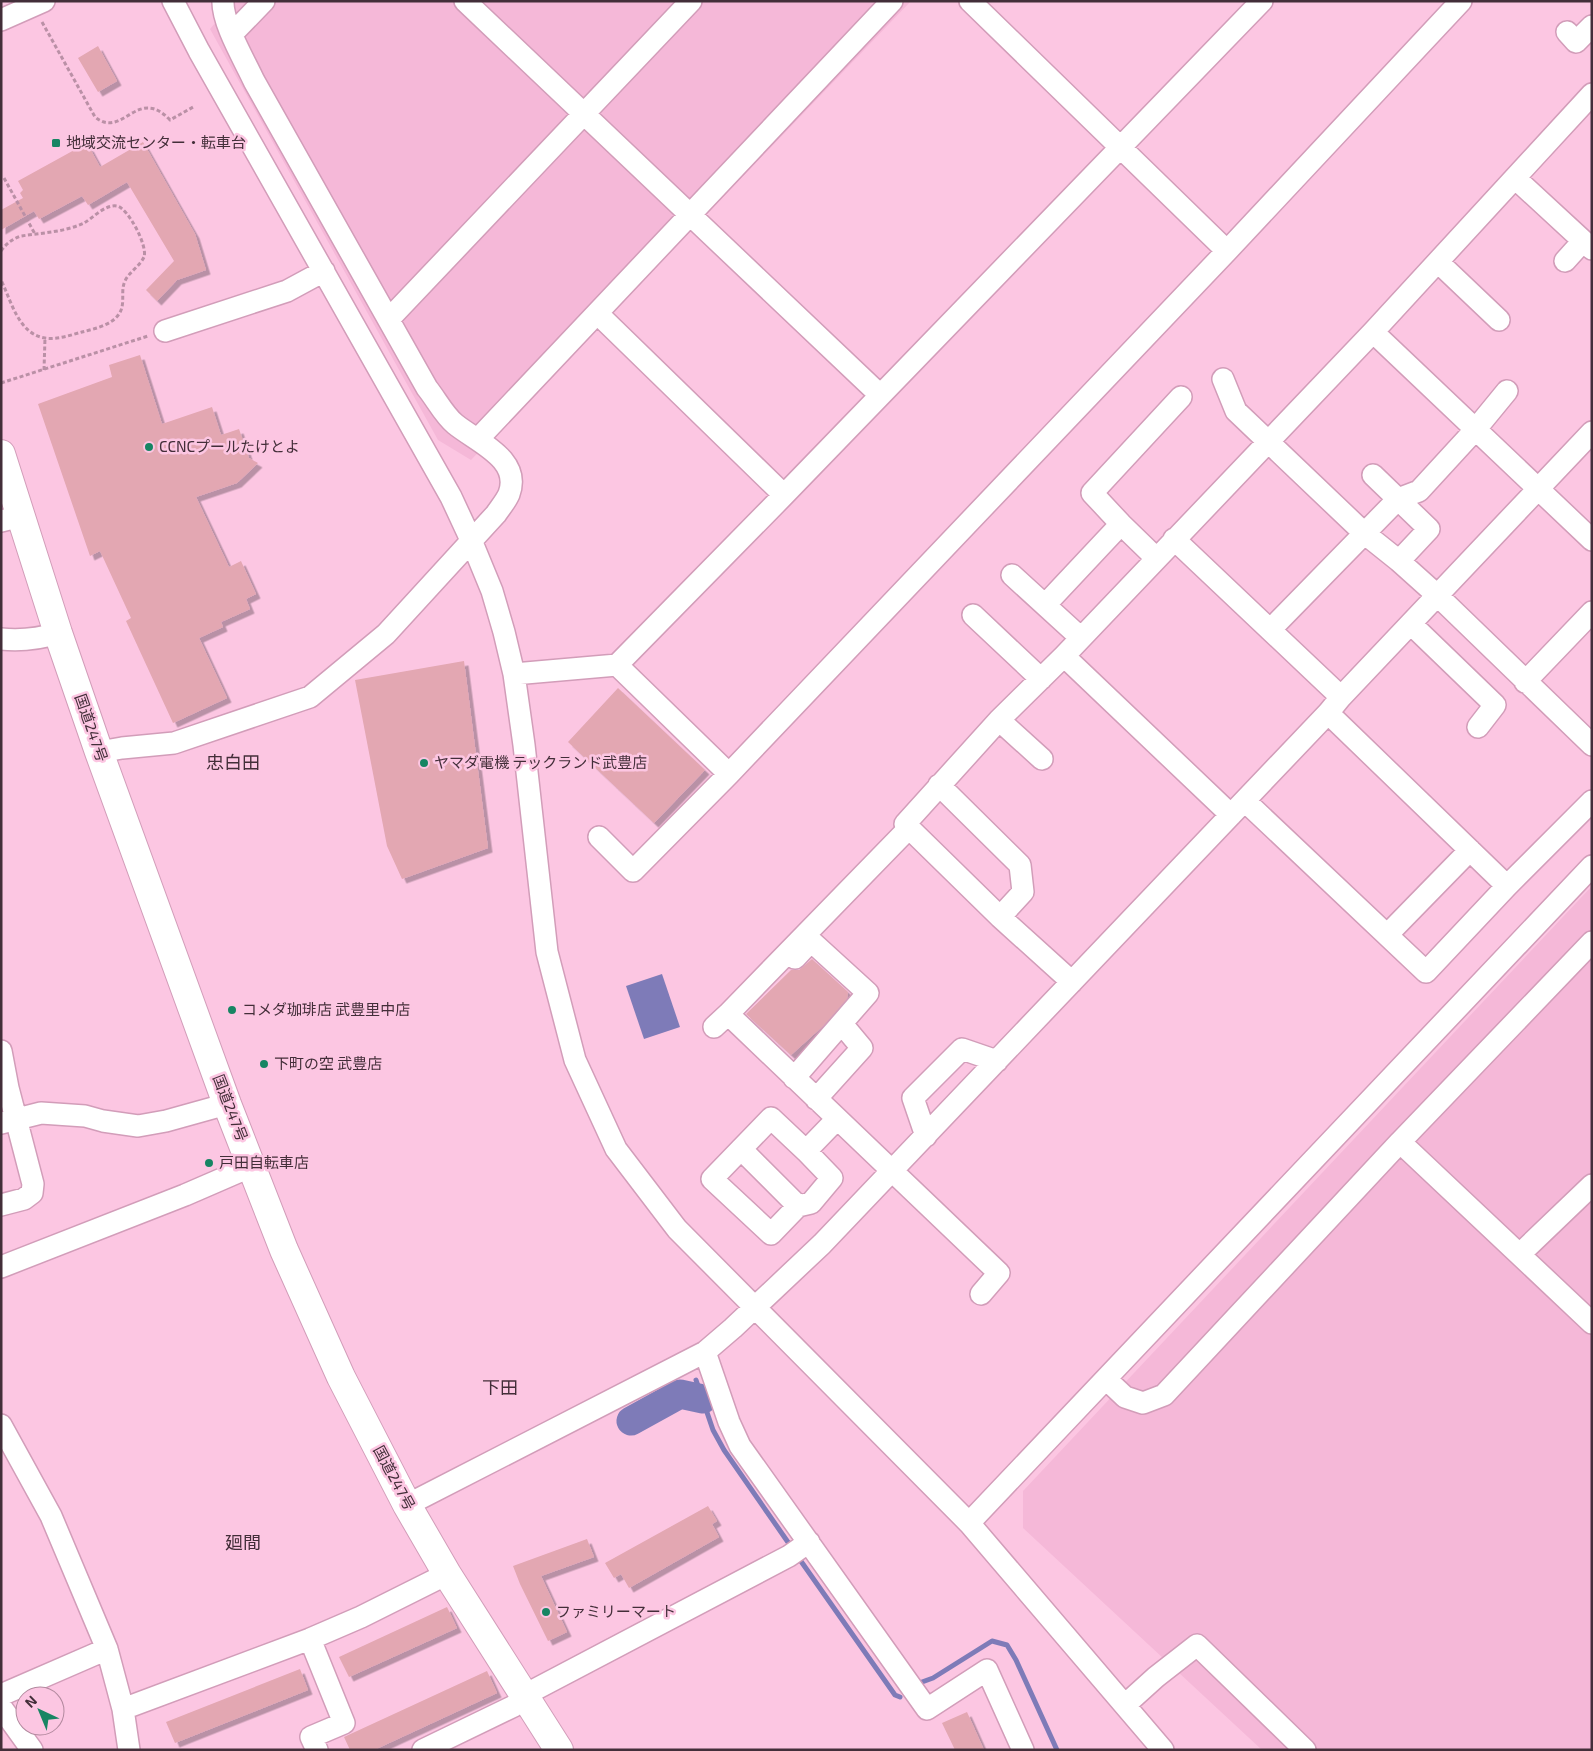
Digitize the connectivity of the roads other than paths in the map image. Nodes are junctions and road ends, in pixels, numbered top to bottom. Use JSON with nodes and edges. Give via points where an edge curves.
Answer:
{"nodes":[{"id":1,"x":173,"y":1,"type":"edge"},
{"id":2,"x":223,"y":1,"type":"edge"},
{"id":3,"x":264,"y":1,"type":"edge"},
{"id":4,"x":465,"y":1,"type":"edge"},
{"id":5,"x":690,"y":1,"type":"edge"},
{"id":6,"x":892,"y":1,"type":"edge"},
{"id":7,"x":970,"y":1,"type":"edge"},
{"id":8,"x":1262,"y":1,"type":"edge"},
{"id":9,"x":1461,"y":1,"type":"edge"},
{"id":10,"x":43,"y":11,"type":"edge"},
{"id":11,"x":1,"y":20,"type":"edge"},
{"id":12,"x":1592,"y":26,"type":"edge"},
{"id":13,"x":1567,"y":32,"type":"dead end"},
{"id":14,"x":232,"y":34,"type":"junction"},
{"id":15,"x":1592,"y":94,"type":"edge"},
{"id":16,"x":584,"y":114,"type":"junction"},
{"id":17,"x":1121,"y":147,"type":"junction"},
{"id":18,"x":1515,"y":178,"type":"junction"},
{"id":19,"x":690,"y":215,"type":"junction"},
{"id":20,"x":1587,"y":245,"type":"edge"},
{"id":21,"x":1227,"y":251,"type":"junction"},
{"id":22,"x":1565,"y":261,"type":"dead end"},
{"id":23,"x":1438,"y":262,"type":"junction"},
{"id":24,"x":324,"y":272,"type":"junction"},
{"id":25,"x":597,"y":313,"type":"junction"},
{"id":26,"x":388,"y":319,"type":"junction"},
{"id":27,"x":1499,"y":320,"type":"dead end"},
{"id":28,"x":165,"y":331,"type":"road end"},
{"id":29,"x":1373,"y":332,"type":"junction"},
{"id":30,"x":1223,"y":379,"type":"dead end"},
{"id":31,"x":1507,"y":391,"type":"dead end"},
{"id":32,"x":880,"y":396,"type":"junction"},
{"id":33,"x":1181,"y":398,"type":"dead end"},
{"id":34,"x":1475,"y":430,"type":"junction"},
{"id":35,"x":1592,"y":432,"type":"edge"},
{"id":36,"x":478,"y":439,"type":"junction"},
{"id":37,"x":1269,"y":442,"type":"junction"},
{"id":38,"x":1,"y":454,"type":"edge"},
{"id":39,"x":1373,"y":475,"type":"dead end"},
{"id":40,"x":1538,"y":490,"type":"junction"},
{"id":41,"x":784,"y":495,"type":"junction"},
{"id":42,"x":1398,"y":499,"type":"junction"},
{"id":43,"x":11,"y":519,"type":"edge"},
{"id":44,"x":1121,"y":524,"type":"junction"},
{"id":45,"x":1364,"y":533,"type":"junction"},
{"id":46,"x":471,"y":540,"type":"junction"},
{"id":47,"x":1174,"y":540,"type":"junction"},
{"id":48,"x":1592,"y":540,"type":"edge"},
{"id":49,"x":1156,"y":558,"type":"junction"},
{"id":50,"x":1399,"y":561,"type":"junction"},
{"id":51,"x":1012,"y":575,"type":"dead end"},
{"id":52,"x":1438,"y":596,"type":"junction"},
{"id":53,"x":1045,"y":605,"type":"junction"},
{"id":54,"x":1592,"y":612,"type":"edge"},
{"id":55,"x":973,"y":615,"type":"dead end"},
{"id":56,"x":1411,"y":624,"type":"junction"},
{"id":57,"x":1270,"y":630,"type":"junction"},
{"id":58,"x":58,"y":633,"type":"junction"},
{"id":59,"x":1081,"y":638,"type":"junction"},
{"id":60,"x":1,"y":639,"type":"edge"},
{"id":61,"x":1064,"y":656,"type":"junction"},
{"id":62,"x":617,"y":666,"type":"junction"},
{"id":63,"x":514,"y":674,"type":"junction"},
{"id":64,"x":1041,"y":679,"type":"junction"},
{"id":65,"x":1525,"y":682,"type":"junction"},
{"id":66,"x":1334,"y":705,"type":"junction"},
{"id":67,"x":999,"y":720,"type":"junction"},
{"id":68,"x":1478,"y":727,"type":"dead end"},
{"id":69,"x":1592,"y":745,"type":"edge"},
{"id":70,"x":99,"y":752,"type":"junction"},
{"id":71,"x":1042,"y":759,"type":"dead end"},
{"id":72,"x":729,"y":774,"type":"junction"},
{"id":73,"x":939,"y":785,"type":"junction"},
{"id":74,"x":1592,"y":801,"type":"edge"},
{"id":75,"x":1238,"y":808,"type":"junction"},
{"id":76,"x":909,"y":828,"type":"junction"},
{"id":77,"x":598,"y":837,"type":"dead end"},
{"id":78,"x":1470,"y":850,"type":"junction"},
{"id":79,"x":1592,"y":866,"type":"edge"},
{"id":80,"x":1507,"y":886,"type":"junction"},
{"id":81,"x":1000,"y":917,"type":"junction"},
{"id":82,"x":1386,"y":935,"type":"junction"},
{"id":83,"x":1592,"y":942,"type":"edge"},
{"id":84,"x":1072,"y":982,"type":"junction"},
{"id":85,"x":729,"y":1016,"type":"junction"},
{"id":86,"x":842,"y":1024,"type":"junction"},
{"id":87,"x":1,"y":1051,"type":"edge"},
{"id":88,"x":997,"y":1061,"type":"junction"},
{"id":89,"x":794,"y":1078,"type":"junction"},
{"id":90,"x":816,"y":1099,"type":"junction"},
{"id":91,"x":228,"y":1104,"type":"junction"},
{"id":92,"x":836,"y":1119,"type":"junction"},
{"id":93,"x":9,"y":1122,"type":"edge"},
{"id":94,"x":926,"y":1136,"type":"junction"},
{"id":95,"x":1400,"y":1142,"type":"junction"},
{"id":96,"x":741,"y":1149,"type":"junction"},
{"id":97,"x":806,"y":1151,"type":"junction"},
{"id":98,"x":252,"y":1166,"type":"junction"},
{"id":99,"x":892,"y":1172,"type":"junction"},
{"id":100,"x":1592,"y":1185,"type":"edge"},
{"id":101,"x":1,"y":1205,"type":"edge"},
{"id":102,"x":798,"y":1206,"type":"junction"},
{"id":103,"x":1520,"y":1254,"type":"junction"},
{"id":104,"x":1,"y":1267,"type":"edge"},
{"id":105,"x":981,"y":1294,"type":"dead end"},
{"id":106,"x":754,"y":1308,"type":"junction"},
{"id":107,"x":1592,"y":1323,"type":"edge"},
{"id":108,"x":705,"y":1352,"type":"junction"},
{"id":109,"x":1106,"y":1379,"type":"junction"},
{"id":110,"x":1,"y":1425,"type":"edge"},
{"id":111,"x":407,"y":1505,"type":"junction"},
{"id":112,"x":969,"y":1522,"type":"junction"},
{"id":113,"x":800,"y":1548,"type":"junction"},
{"id":114,"x":447,"y":1574,"type":"junction"},
{"id":115,"x":310,"y":1639,"type":"junction"},
{"id":116,"x":107,"y":1649,"type":"junction"},
{"id":117,"x":1,"y":1695,"type":"edge"},
{"id":118,"x":526,"y":1696,"type":"junction"},
{"id":119,"x":1125,"y":1705,"type":"junction"},
{"id":120,"x":1,"y":1707,"type":"edge"},
{"id":121,"x":123,"y":1709,"type":"junction"},
{"id":122,"x":32,"y":1750,"type":"edge"},
{"id":123,"x":129,"y":1750,"type":"edge"},
{"id":124,"x":317,"y":1750,"type":"edge"},
{"id":125,"x":423,"y":1750,"type":"edge"},
{"id":126,"x":559,"y":1750,"type":"edge"},
{"id":127,"x":1023,"y":1750,"type":"edge"},
{"id":128,"x":1163,"y":1750,"type":"edge"},
{"id":129,"x":1305,"y":1750,"type":"edge"}],
"edges":[{"from":1,"to":24,"type":"street"},
{"from":2,"to":14,"type":"street","via":[[222,7]]},
{"from":3,"to":14,"type":"street"},
{"from":4,"to":16,"type":"street"},
{"from":5,"to":16,"type":"street"},
{"from":6,"to":19,"type":"street"},
{"from":7,"to":17,"type":"street"},
{"from":8,"to":17,"type":"street"},
{"from":9,"to":21,"type":"street"},
{"from":10,"to":11,"type":"street"},
{"from":12,"to":13,"type":"street","via":[[1576,42]]},
{"from":14,"to":26,"type":"street","via":[[254,81]]},
{"from":15,"to":18,"type":"street"},
{"from":16,"to":19,"type":"street"},
{"from":16,"to":26,"type":"street"},
{"from":17,"to":21,"type":"street"},
{"from":17,"to":32,"type":"street"},
{"from":18,"to":20,"type":"street"},
{"from":18,"to":23,"type":"street"},
{"from":19,"to":25,"type":"street"},
{"from":19,"to":32,"type":"street"},
{"from":20,"to":22,"type":"street"},
{"from":21,"to":72,"type":"street"},
{"from":23,"to":27,"type":"street"},
{"from":23,"to":29,"type":"street"},
{"from":24,"to":28,"type":"street","via":[[287,291]]},
{"from":24,"to":46,"type":"street","via":[[451,497]]},
{"from":25,"to":36,"type":"street"},
{"from":25,"to":41,"type":"street"},
{"from":26,"to":36,"type":"street","via":[[427,388],[454,424]]},
{"from":29,"to":34,"type":"street"},
{"from":29,"to":37,"type":"street"},
{"from":30,"to":37,"type":"street","via":[[1236,411]]},
{"from":31,"to":34,"type":"street"},
{"from":32,"to":41,"type":"street"},
{"from":33,"to":44,"type":"street","via":[[1092,493]]},
{"from":34,"to":40,"type":"street"},
{"from":34,"to":42,"type":"street","via":[[1419,491]]},
{"from":35,"to":40,"type":"street"},
{"from":36,"to":46,"type":"street","via":[[504,462],[512,478],[509,495]]},
{"from":37,"to":45,"type":"street"},
{"from":37,"to":47,"type":"street"},
{"from":38,"to":43,"type":"highway","name":"国道247号"},
{"from":39,"to":42,"type":"street"},
{"from":40,"to":48,"type":"street"},
{"from":40,"to":52,"type":"street"},
{"from":41,"to":62,"type":"street"},
{"from":42,"to":45,"type":"street"},
{"from":42,"to":50,"type":"street","via":[[1429,529]]},
{"from":43,"to":58,"type":"highway","name":"国道247号"},
{"from":44,"to":49,"type":"street"},
{"from":44,"to":53,"type":"street"},
{"from":45,"to":50,"type":"street"},
{"from":45,"to":57,"type":"street"},
{"from":46,"to":63,"type":"street","via":[[492,591]]},
{"from":46,"to":70,"type":"street","via":[[386,634],[310,697],[174,743]]},
{"from":47,"to":49,"type":"street"},
{"from":47,"to":57,"type":"street"},
{"from":49,"to":59,"type":"street"},
{"from":50,"to":52,"type":"street"},
{"from":51,"to":53,"type":"street"},
{"from":52,"to":56,"type":"street"},
{"from":52,"to":65,"type":"street"},
{"from":53,"to":59,"type":"street"},
{"from":54,"to":65,"type":"street"},
{"from":55,"to":64,"type":"street"},
{"from":56,"to":66,"type":"street"},
{"from":56,"to":68,"type":"street","via":[[1495,705]]},
{"from":57,"to":66,"type":"street"},
{"from":58,"to":60,"type":"street","via":[[28,640]]},
{"from":58,"to":70,"type":"highway","name":"国道247号"},
{"from":59,"to":61,"type":"street"},
{"from":61,"to":64,"type":"street"},
{"from":61,"to":75,"type":"street"},
{"from":62,"to":63,"type":"street"},
{"from":62,"to":72,"type":"street"},
{"from":63,"to":106,"type":"street","via":[[547,952],[575,1060],[616,1150],[677,1229]]},
{"from":64,"to":67,"type":"street"},
{"from":65,"to":69,"type":"street"},
{"from":66,"to":75,"type":"street"},
{"from":66,"to":78,"type":"street"},
{"from":67,"to":71,"type":"street"},
{"from":67,"to":73,"type":"street"},
{"from":70,"to":91,"type":"highway","name":"国道247号"},
{"from":72,"to":77,"type":"street","via":[[633,871]]},
{"from":73,"to":76,"type":"street","via":[[905,824]]},
{"from":73,"to":81,"type":"street","via":[[1020,865],[1023,892]]},
{"from":74,"to":80,"type":"street"},
{"from":75,"to":82,"type":"street"},
{"from":75,"to":84,"type":"street"},
{"from":76,"to":81,"type":"street"},
{"from":76,"to":85,"type":"street"},
{"from":78,"to":80,"type":"street"},
{"from":78,"to":82,"type":"street"},
{"from":79,"to":109,"type":"street"},
{"from":80,"to":82,"type":"street","via":[[1426,972]]},
{"from":81,"to":84,"type":"street"},
{"from":83,"to":95,"type":"street"},
{"from":84,"to":88,"type":"street"},
{"from":85,"to":86,"type":"street","via":[[811,942],[868,993]]},
{"from":85,"to":89,"type":"street"},
{"from":86,"to":89,"type":"street"},
{"from":86,"to":90,"type":"street","via":[[862,1048]]},
{"from":87,"to":93,"type":"street","via":[[8,1088]]},
{"from":88,"to":94,"type":"street"},
{"from":88,"to":94,"type":"street","via":[[962,1048],[913,1098]]},
{"from":89,"to":90,"type":"street"},
{"from":90,"to":92,"type":"street"},
{"from":91,"to":93,"type":"street","via":[[138,1126],[85,1116],[41,1113]]},
{"from":91,"to":98,"type":"highway","name":"国道247号"},
{"from":92,"to":97,"type":"street"},
{"from":92,"to":99,"type":"street"},
{"from":93,"to":101,"type":"street","via":[[33,1184],[32,1193],[24,1199]]},
{"from":94,"to":99,"type":"street"},
{"from":95,"to":103,"type":"street"},
{"from":95,"to":109,"type":"street","via":[[1164,1395],[1143,1403],[1125,1397]]},
{"from":96,"to":97,"type":"street","via":[[771,1118]]},
{"from":96,"to":102,"type":"street"},
{"from":96,"to":102,"type":"street","via":[[712,1179],[771,1234]]},
{"from":97,"to":102,"type":"street","via":[[832,1178],[811,1203]]},
{"from":98,"to":104,"type":"street"},
{"from":98,"to":111,"type":"highway","name":"国道247号","via":[[284,1250],[342,1378]]},
{"from":99,"to":105,"type":"street","via":[[999,1273]]},
{"from":99,"to":106,"type":"street"},
{"from":100,"to":103,"type":"street"},
{"from":103,"to":107,"type":"street"},
{"from":106,"to":108,"type":"street"},
{"from":106,"to":112,"type":"street"},
{"from":108,"to":111,"type":"street"},
{"from":108,"to":113,"type":"street","via":[[735,1435]]},
{"from":109,"to":112,"type":"street"},
{"from":110,"to":116,"type":"street","via":[[52,1516]]},
{"from":111,"to":114,"type":"highway","name":"国道247号"},
{"from":112,"to":119,"type":"street"},
{"from":113,"to":118,"type":"street"},
{"from":113,"to":127,"type":"street","via":[[927,1709],[987,1670]]},
{"from":114,"to":115,"type":"street"},
{"from":114,"to":118,"type":"highway","name":"国道247号"},
{"from":115,"to":121,"type":"street"},
{"from":115,"to":124,"type":"street","via":[[344,1723],[311,1736]]},
{"from":116,"to":117,"type":"street"},
{"from":116,"to":121,"type":"street"},
{"from":118,"to":125,"type":"street","via":[[514,1706]]},
{"from":118,"to":126,"type":"highway","name":"国道247号"},
{"from":119,"to":128,"type":"street"},
{"from":119,"to":129,"type":"street","via":[[1197,1644]]},
{"from":120,"to":122,"type":"street"},
{"from":121,"to":123,"type":"street"}]}
